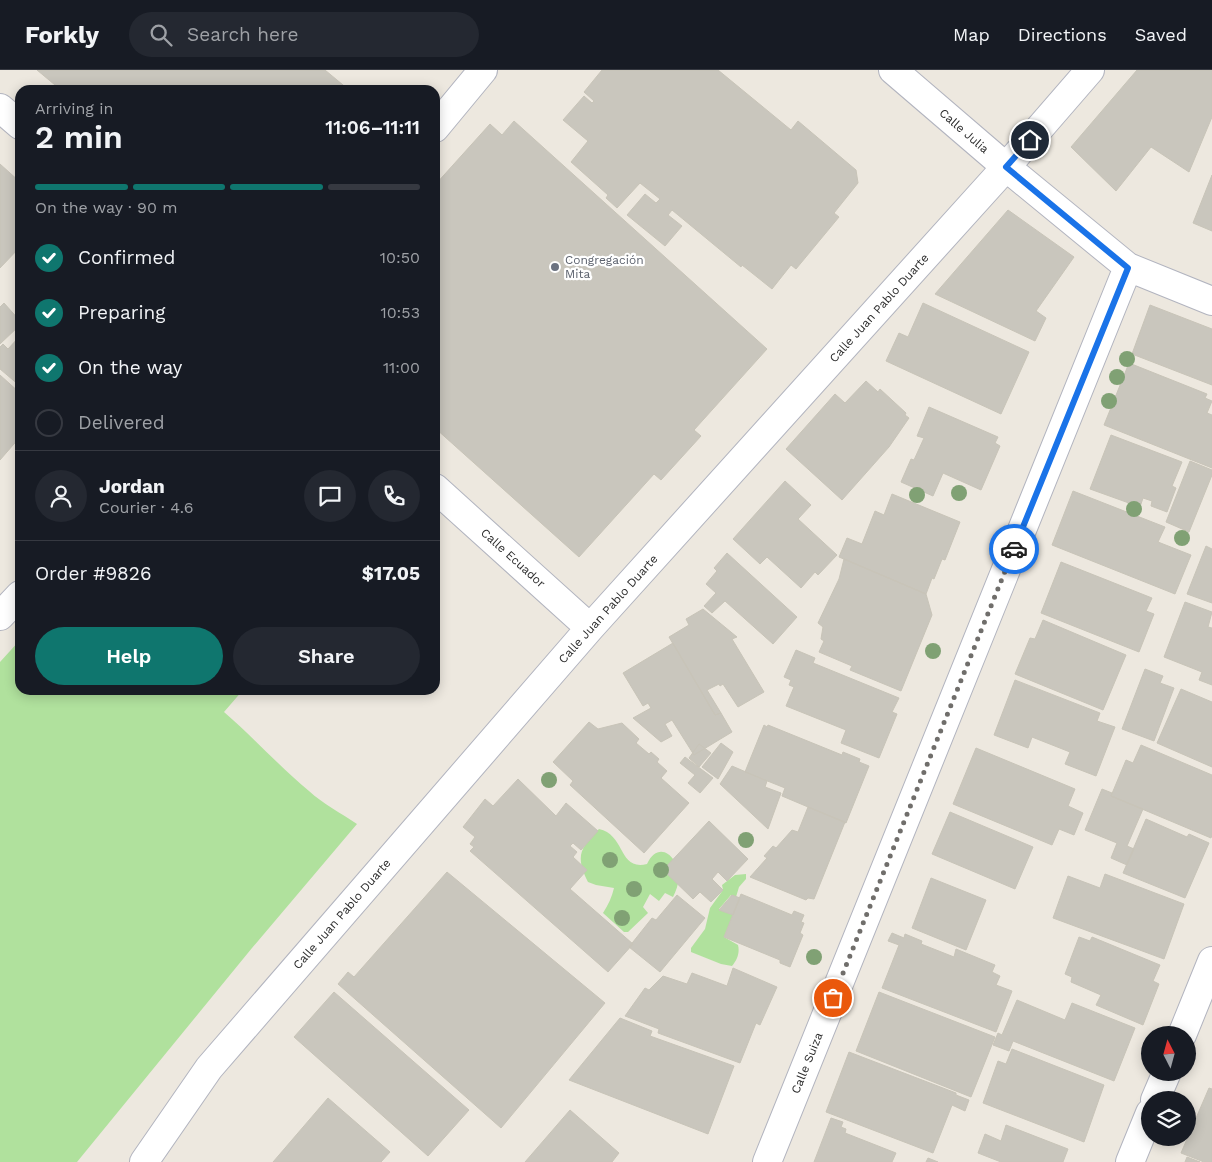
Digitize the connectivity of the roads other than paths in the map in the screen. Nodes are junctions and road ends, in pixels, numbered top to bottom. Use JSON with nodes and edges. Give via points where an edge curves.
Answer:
{"nodes":[{"id":1,"x":483,"y":70,"type":"edge"},
{"id":2,"x":893,"y":70,"type":"edge"},
{"id":3,"x":1090,"y":70,"type":"edge"},
{"id":4,"x":0,"y":108,"type":"edge"},
{"id":5,"x":15,"y":121,"type":"edge"},
{"id":6,"x":440,"y":122,"type":"edge"},
{"id":7,"x":1006,"y":167,"type":"junction"},
{"id":8,"x":1128,"y":268,"type":"junction"},
{"id":9,"x":1212,"y":301,"type":"edge"},
{"id":10,"x":440,"y":493,"type":"edge"},
{"id":11,"x":15,"y":600,"type":"edge"},
{"id":12,"x":0,"y":616,"type":"edge"},
{"id":13,"x":590,"y":628,"type":"junction"},
{"id":14,"x":1212,"y":961,"type":"edge"},
{"id":15,"x":1186,"y":1026,"type":"edge"},
{"id":16,"x":1141,"y":1135,"type":"edge"},
{"id":17,"x":144,"y":1162,"type":"edge"},
{"id":18,"x":767,"y":1162,"type":"edge"},
{"id":19,"x":1130,"y":1162,"type":"edge"}],
"edges":[{"from":1,"to":6,"type":"street"},
{"from":2,"to":7,"type":"street","name":"Calle Julia"},
{"from":3,"to":7,"type":"street","name":"Calle Juan Pablo Duarte"},
{"from":4,"to":5,"type":"street"},
{"from":7,"to":8,"type":"street","name":"Calle Julia"},
{"from":7,"to":13,"type":"street","name":"Calle Juan Pablo Duarte"},
{"from":8,"to":9,"type":"street","name":"Calle Julia"},
{"from":8,"to":18,"type":"street","name":"Calle Suiza"},
{"from":10,"to":13,"type":"street","name":"Calle Ecuador"},
{"from":11,"to":12,"type":"street"},
{"from":13,"to":17,"type":"street","name":"Calle Juan Pablo Duarte","via":[[209,1068]]},
{"from":14,"to":15,"type":"street"},
{"from":16,"to":19,"type":"street"}]}
